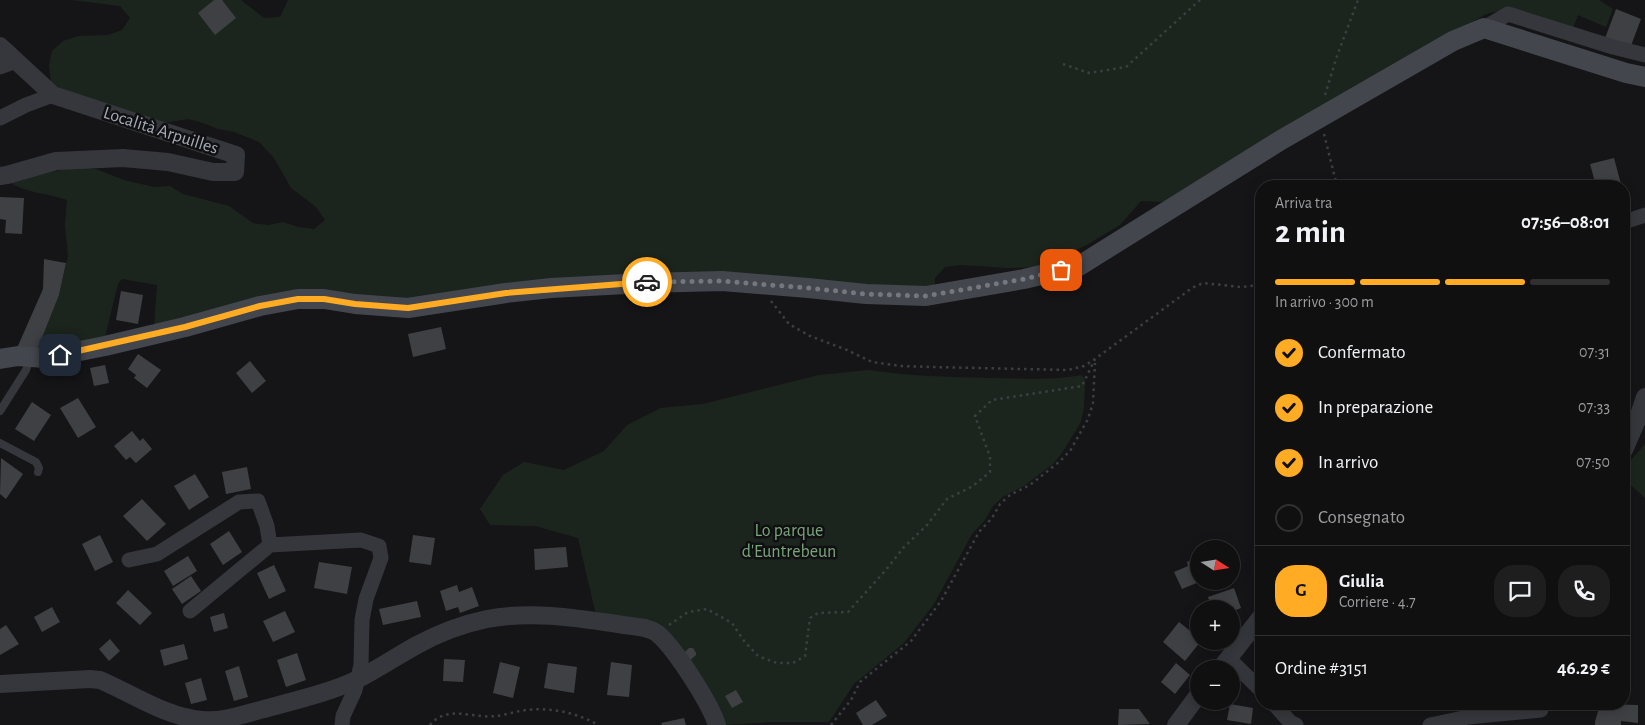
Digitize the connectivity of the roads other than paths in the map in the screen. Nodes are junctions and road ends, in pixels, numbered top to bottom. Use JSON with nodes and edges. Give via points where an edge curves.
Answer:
{"nodes":[{"id":1,"x":1484,"y":28,"type":"junction"},
{"id":2,"x":0,"y":46,"type":"edge"},
{"id":3,"x":1645,"y":55,"type":"edge"},
{"id":4,"x":8,"y":64,"type":"edge"},
{"id":5,"x":1645,"y":77,"type":"edge"},
{"id":6,"x":53,"y":95,"type":"junction"},
{"id":7,"x":0,"y":118,"type":"edge"},
{"id":8,"x":0,"y":176,"type":"edge"},
{"id":9,"x":1645,"y":215,"type":"edge"},
{"id":10,"x":1630,"y":220,"type":"edge"},
{"id":11,"x":0,"y":356,"type":"edge"},
{"id":12,"x":31,"y":357,"type":"junction"},
{"id":13,"x":1645,"y":397,"type":"edge"},
{"id":14,"x":0,"y":411,"type":"edge"},
{"id":15,"x":1630,"y":436,"type":"edge"},
{"id":16,"x":0,"y":443,"type":"edge"},
{"id":17,"x":38,"y":472,"type":"dead end"},
{"id":18,"x":270,"y":545,"type":"junction"},
{"id":19,"x":129,"y":560,"type":"dead end"},
{"id":20,"x":190,"y":611,"type":"dead end"},
{"id":21,"x":1255,"y":625,"type":"edge"},
{"id":22,"x":1228,"y":660,"type":"edge"},
{"id":23,"x":1240,"y":675,"type":"edge"},
{"id":24,"x":357,"y":680,"type":"junction"},
{"id":25,"x":0,"y":684,"type":"edge"},
{"id":26,"x":1255,"y":686,"type":"edge"},
{"id":27,"x":1190,"y":706,"type":"edge"},
{"id":28,"x":1279,"y":710,"type":"edge"},
{"id":29,"x":1541,"y":710,"type":"dead end"},
{"id":30,"x":179,"y":721,"type":"edge"},
{"id":31,"x":342,"y":725,"type":"edge"},
{"id":32,"x":717,"y":725,"type":"edge"},
{"id":33,"x":1176,"y":725,"type":"edge"},
{"id":34,"x":1296,"y":725,"type":"edge"},
{"id":35,"x":1430,"y":725,"type":"edge"}],
"edges":[{"from":1,"to":3,"type":"street","via":[[1508,14]]},
{"from":1,"to":5,"type":"main road"},
{"from":1,"to":12,"type":"main road","via":[[1452,40],[1281,140],[1079,266],[1024,279],[926,296],[722,281],[551,288],[408,308],[298,299],[105,346],[44,358]]},
{"from":2,"to":4,"type":"street","name":"Località Arpuilles"},
{"from":4,"to":6,"type":"street","name":"Località Arpuilles"},
{"from":6,"to":7,"type":"street"},
{"from":6,"to":8,"type":"street","name":"Località Arpuilles","via":[[236,155],[236,172],[213,172],[168,162],[122,158],[56,161]]},
{"from":9,"to":10,"type":"street"},
{"from":11,"to":12,"type":"main road"},
{"from":12,"to":14,"type":"lane"},
{"from":13,"to":15,"type":"street"},
{"from":16,"to":17,"type":"lane","via":[[36,462]]},
{"from":18,"to":19,"type":"street","via":[[258,501],[239,502],[157,554]]},
{"from":18,"to":20,"type":"street"},
{"from":18,"to":24,"type":"street","via":[[361,540],[379,546],[381,558],[362,620],[361,665]]},
{"from":21,"to":22,"type":"street"},
{"from":23,"to":26,"type":"street"},
{"from":24,"to":30,"type":"street","via":[[235,717]]},
{"from":24,"to":31,"type":"street"},
{"from":24,"to":32,"type":"street","via":[[443,632],[487,619],[553,615],[645,628],[658,633],[698,688]]},
{"from":25,"to":30,"type":"street","via":[[100,680],[162,709]]},
{"from":27,"to":33,"type":"street"},
{"from":28,"to":34,"type":"street"},
{"from":29,"to":35,"type":"street","via":[[1468,717]]}]}
